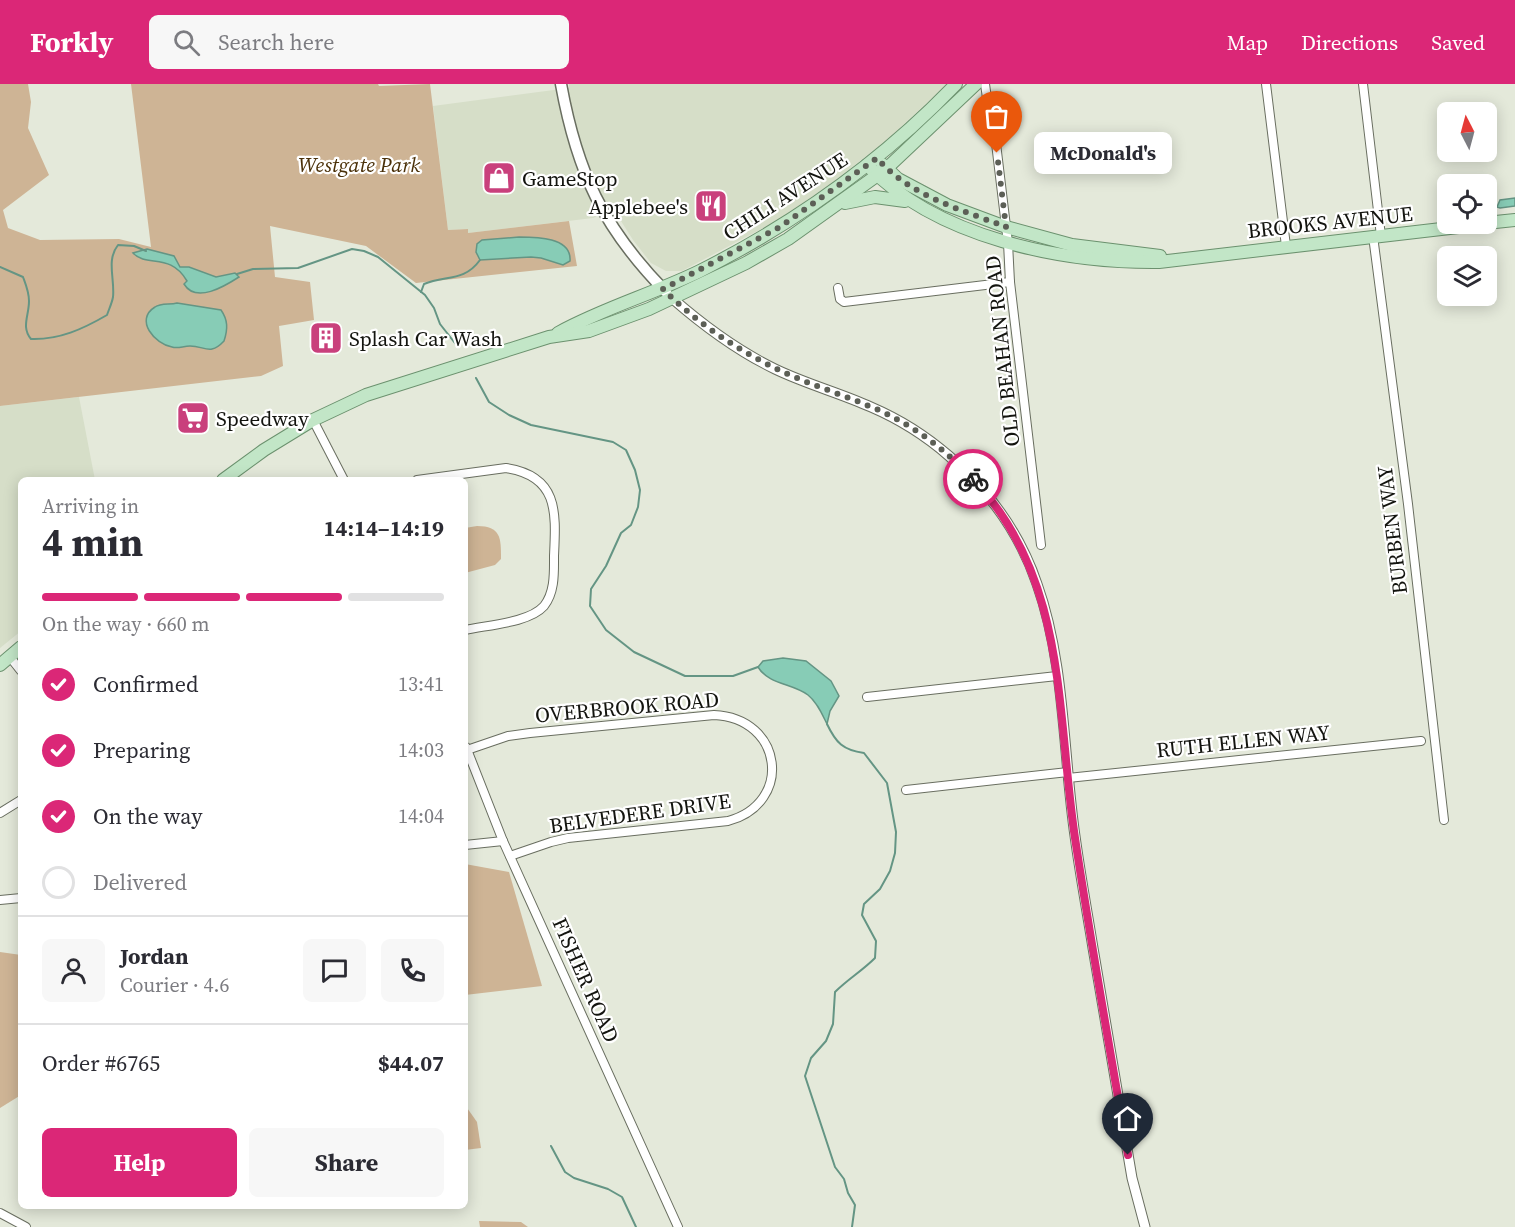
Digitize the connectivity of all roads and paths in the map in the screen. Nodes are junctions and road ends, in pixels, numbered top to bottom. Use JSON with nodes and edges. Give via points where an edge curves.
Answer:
{"nodes":[{"id":1,"x":561,"y":84,"type":"edge"},
{"id":2,"x":956,"y":84,"type":"edge"},
{"id":3,"x":976,"y":84,"type":"edge"},
{"id":4,"x":984,"y":84,"type":"edge"},
{"id":5,"x":1266,"y":84,"type":"edge"},
{"id":6,"x":1363,"y":84,"type":"edge"},
{"id":7,"x":872,"y":162,"type":"junction"},
{"id":8,"x":882,"y":173,"type":"junction"},
{"id":9,"x":915,"y":204,"type":"junction"},
{"id":10,"x":836,"y":205,"type":"junction"},
{"id":11,"x":1515,"y":220,"type":"edge"},
{"id":12,"x":1497,"y":222,"type":"edge"},
{"id":13,"x":1006,"y":227,"type":"junction"},
{"id":14,"x":1437,"y":229,"type":"edge"},
{"id":15,"x":1377,"y":236,"type":"junction"},
{"id":16,"x":1008,"y":243,"type":"junction"},
{"id":17,"x":1286,"y":246,"type":"junction"},
{"id":18,"x":1179,"y":258,"type":"junction"},
{"id":19,"x":1010,"y":282,"type":"junction"},
{"id":20,"x":838,"y":288,"type":"dead end"},
{"id":21,"x":663,"y":289,"type":"junction"},
{"id":22,"x":673,"y":299,"type":"junction"},
{"id":23,"x":549,"y":337,"type":"junction"},
{"id":24,"x":313,"y":420,"type":"junction"},
{"id":25,"x":227,"y":477,"type":"edge"},
{"id":26,"x":342,"y":477,"type":"edge"},
{"id":27,"x":437,"y":477,"type":"edge"},
{"id":28,"x":1041,"y":545,"type":"dead end"},
{"id":29,"x":468,"y":629,"type":"edge"},
{"id":30,"x":18,"y":650,"type":"edge"},
{"id":31,"x":5,"y":661,"type":"edge"},
{"id":32,"x":18,"y":669,"type":"edge"},
{"id":33,"x":1057,"y":675,"type":"junction"},
{"id":34,"x":867,"y":696,"type":"dead end"},
{"id":35,"x":1421,"y":741,"type":"dead end"},
{"id":36,"x":468,"y":747,"type":"edge"},
{"id":37,"x":468,"y":753,"type":"edge"},
{"id":38,"x":771,"y":758,"type":"joint"},
{"id":39,"x":1068,"y":775,"type":"junction"},
{"id":40,"x":906,"y":790,"type":"dead end"},
{"id":41,"x":18,"y":802,"type":"edge"},
{"id":42,"x":0,"y":813,"type":"edge"},
{"id":43,"x":1444,"y":820,"type":"dead end"},
{"id":44,"x":503,"y":841,"type":"junction"},
{"id":45,"x":468,"y":845,"type":"edge"},
{"id":46,"x":510,"y":856,"type":"junction"},
{"id":47,"x":18,"y":898,"type":"edge"},
{"id":48,"x":0,"y":900,"type":"edge"},
{"id":49,"x":0,"y":1213,"type":"edge"},
{"id":50,"x":26,"y":1227,"type":"edge"},
{"id":51,"x":678,"y":1227,"type":"edge"},
{"id":52,"x":1145,"y":1227,"type":"edge"}],
"edges":[{"from":1,"to":21,"type":"main road","via":[[573,143],[609,224]]},
{"from":2,"to":7,"type":"main road","name":"CHILI AVENUE"},
{"from":3,"to":8,"type":"main road","name":"CHILI AVENUE"},
{"from":4,"to":13,"type":"street","name":"OLD BEAHAN ROAD","via":[[995,135]]},
{"from":5,"to":17,"type":"street"},
{"from":6,"to":15,"type":"street","name":"BURBEN WAY"},
{"from":7,"to":8,"type":"main road","name":"BROOKS AVENUE"},
{"from":7,"to":21,"type":"main road","name":"CHILI AVENUE","via":[[780,227]]},
{"from":8,"to":9,"type":"main road","name":"BROOKS AVENUE","via":[[888,186]]},
{"from":8,"to":10,"type":"main road","name":"CHILI AVENUE"},
{"from":8,"to":13,"type":"main road","name":"BROOKS AVENUE"},
{"from":9,"to":10,"type":"main road","via":[[875,197]]},
{"from":9,"to":16,"type":"main road","name":"BROOKS AVENUE"},
{"from":10,"to":22,"type":"main road","name":"CHILI AVENUE","via":[[767,252]]},
{"from":11,"to":12,"type":"main road","name":"BROOKS AVENUE"},
{"from":13,"to":16,"type":"street","name":"OLD BEAHAN ROAD"},
{"from":13,"to":18,"type":"main road","name":"BROOKS AVENUE","via":[[1072,245]]},
{"from":14,"to":15,"type":"main road","name":"BROOKS AVENUE"},
{"from":15,"to":17,"type":"main road","name":"BROOKS AVENUE"},
{"from":15,"to":43,"type":"street","name":"BURBEN WAY"},
{"from":16,"to":18,"type":"main road","name":"BROOKS AVENUE","via":[[1071,257],[1124,262]]},
{"from":16,"to":19,"type":"street","name":"OLD BEAHAN ROAD"},
{"from":17,"to":18,"type":"main road","name":"BROOKS AVENUE"},
{"from":19,"to":20,"type":"street","via":[[844,302]]},
{"from":19,"to":28,"type":"street","name":"OLD BEAHAN ROAD"},
{"from":21,"to":22,"type":"main road"},
{"from":21,"to":23,"type":"main road","name":"CHILI AVENUE","via":[[586,318]]},
{"from":22,"to":23,"type":"main road","name":"CHILI AVENUE","via":[[589,331]]},
{"from":22,"to":33,"type":"street","via":[[751,356],[870,406],[911,428],[968,473],[1007,522],[1027,559],[1043,602]]},
{"from":23,"to":24,"type":"main road","name":"CHILI AVENUE","via":[[366,395]]},
{"from":24,"to":25,"type":"main road","name":"CHILI AVENUE"},
{"from":24,"to":26,"type":"street"},
{"from":27,"to":29,"type":"street","via":[[512,469],[531,476],[552,498],[554,582],[543,606],[532,615]]},
{"from":30,"to":31,"type":"main road"},
{"from":31,"to":32,"type":"street"},
{"from":33,"to":34,"type":"street"},
{"from":33,"to":39,"type":"street"},
{"from":35,"to":39,"type":"street","name":"RUTH ELLEN WAY"},
{"from":36,"to":38,"type":"street","name":"OVERBROOK ROAD","via":[[530,733],[714,715],[741,720],[754,728]]},
{"from":37,"to":44,"type":"street","name":"FISHER ROAD"},
{"from":38,"to":46,"type":"street","name":"BELVEDERE DRIVE","via":[[768,789],[757,806],[741,818],[568,838]]},
{"from":39,"to":40,"type":"street","name":"RUTH ELLEN WAY"},
{"from":39,"to":52,"type":"street","via":[[1132,1178]]},
{"from":41,"to":42,"type":"street"},
{"from":44,"to":45,"type":"street"},
{"from":44,"to":46,"type":"street","name":"FISHER ROAD"},
{"from":46,"to":51,"type":"street","name":"FISHER ROAD"},
{"from":47,"to":48,"type":"street"},
{"from":49,"to":50,"type":"street"}]}
